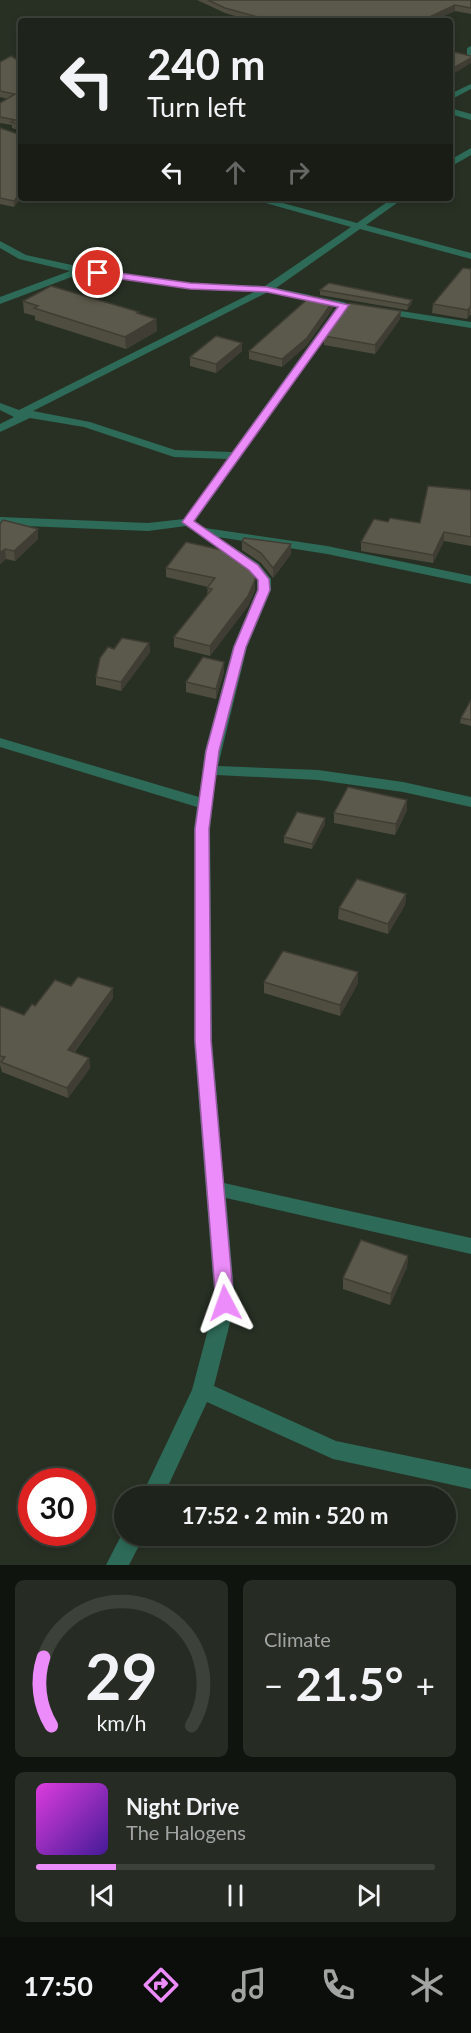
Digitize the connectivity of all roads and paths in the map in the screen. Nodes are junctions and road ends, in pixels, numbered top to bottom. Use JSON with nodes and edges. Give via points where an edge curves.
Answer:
{"nodes":[{"id":1,"x":471,"y":48,"type":"edge"},
{"id":2,"x":471,"y":56,"type":"edge"},
{"id":3,"x":471,"y":86,"type":"edge"},
{"id":4,"x":453,"y":95,"type":"edge"},
{"id":5,"x":453,"y":112,"type":"edge"},
{"id":6,"x":471,"y":117,"type":"edge"},
{"id":7,"x":471,"y":151,"type":"edge"},
{"id":8,"x":453,"y":162,"type":"edge"},
{"id":9,"x":264,"y":201,"type":"edge"},
{"id":10,"x":395,"y":201,"type":"edge"},
{"id":11,"x":358,"y":226,"type":"junction"},
{"id":12,"x":0,"y":244,"type":"edge"},
{"id":13,"x":471,"y":256,"type":"edge"},
{"id":14,"x":81,"y":270,"type":"junction"},
{"id":15,"x":267,"y":289,"type":"junction"},
{"id":16,"x":0,"y":301,"type":"edge"},
{"id":17,"x":367,"y":309,"type":"edge"},
{"id":18,"x":471,"y":325,"type":"edge"},
{"id":19,"x":0,"y":406,"type":"edge"},
{"id":20,"x":0,"y":429,"type":"edge"},
{"id":21,"x":236,"y":456,"type":"junction"},
{"id":22,"x":0,"y":521,"type":"edge"},
{"id":23,"x":194,"y":526,"type":"junction"},
{"id":24,"x":471,"y":580,"type":"edge"},
{"id":25,"x":0,"y":742,"type":"edge"},
{"id":26,"x":210,"y":770,"type":"junction"},
{"id":27,"x":471,"y":802,"type":"edge"},
{"id":28,"x":205,"y":804,"type":"junction"},
{"id":29,"x":217,"y":1190,"type":"junction"},
{"id":30,"x":471,"y":1246,"type":"edge"},
{"id":31,"x":202,"y":1390,"type":"junction"},
{"id":32,"x":471,"y":1479,"type":"edge"},
{"id":33,"x":157,"y":1486,"type":"edge"},
{"id":34,"x":127,"y":1546,"type":"edge"},
{"id":35,"x":117,"y":1565,"type":"edge"}],
"edges":[{"from":1,"to":2,"type":"street"},
{"from":3,"to":4,"type":"street"},
{"from":5,"to":6,"type":"street"},
{"from":7,"to":8,"type":"street"},
{"from":9,"to":11,"type":"street"},
{"from":10,"to":11,"type":"street"},
{"from":11,"to":13,"type":"street"},
{"from":11,"to":15,"type":"street"},
{"from":12,"to":14,"type":"street","via":[[23,257]]},
{"from":14,"to":15,"type":"street","via":[[190,286]]},
{"from":14,"to":16,"type":"street"},
{"from":15,"to":19,"type":"street","via":[[23,412],[17,414]]},
{"from":15,"to":21,"type":"street","via":[[350,306]]},
{"from":17,"to":18,"type":"street"},
{"from":20,"to":21,"type":"street","via":[[28,414],[86,424],[174,453]]},
{"from":21,"to":23,"type":"street"},
{"from":22,"to":23,"type":"street"},
{"from":23,"to":24,"type":"street"},
{"from":23,"to":26,"type":"street","via":[[254,567],[264,579],[264,590],[240,647]]},
{"from":25,"to":28,"type":"street"},
{"from":26,"to":27,"type":"street","via":[[318,775]]},
{"from":26,"to":28,"type":"street"},
{"from":28,"to":29,"type":"street","via":[[203,1041]]},
{"from":29,"to":30,"type":"street"},
{"from":29,"to":31,"type":"street","via":[[225,1303]]},
{"from":31,"to":32,"type":"street","via":[[333,1450]]},
{"from":31,"to":33,"type":"street"},
{"from":34,"to":35,"type":"street"}]}
